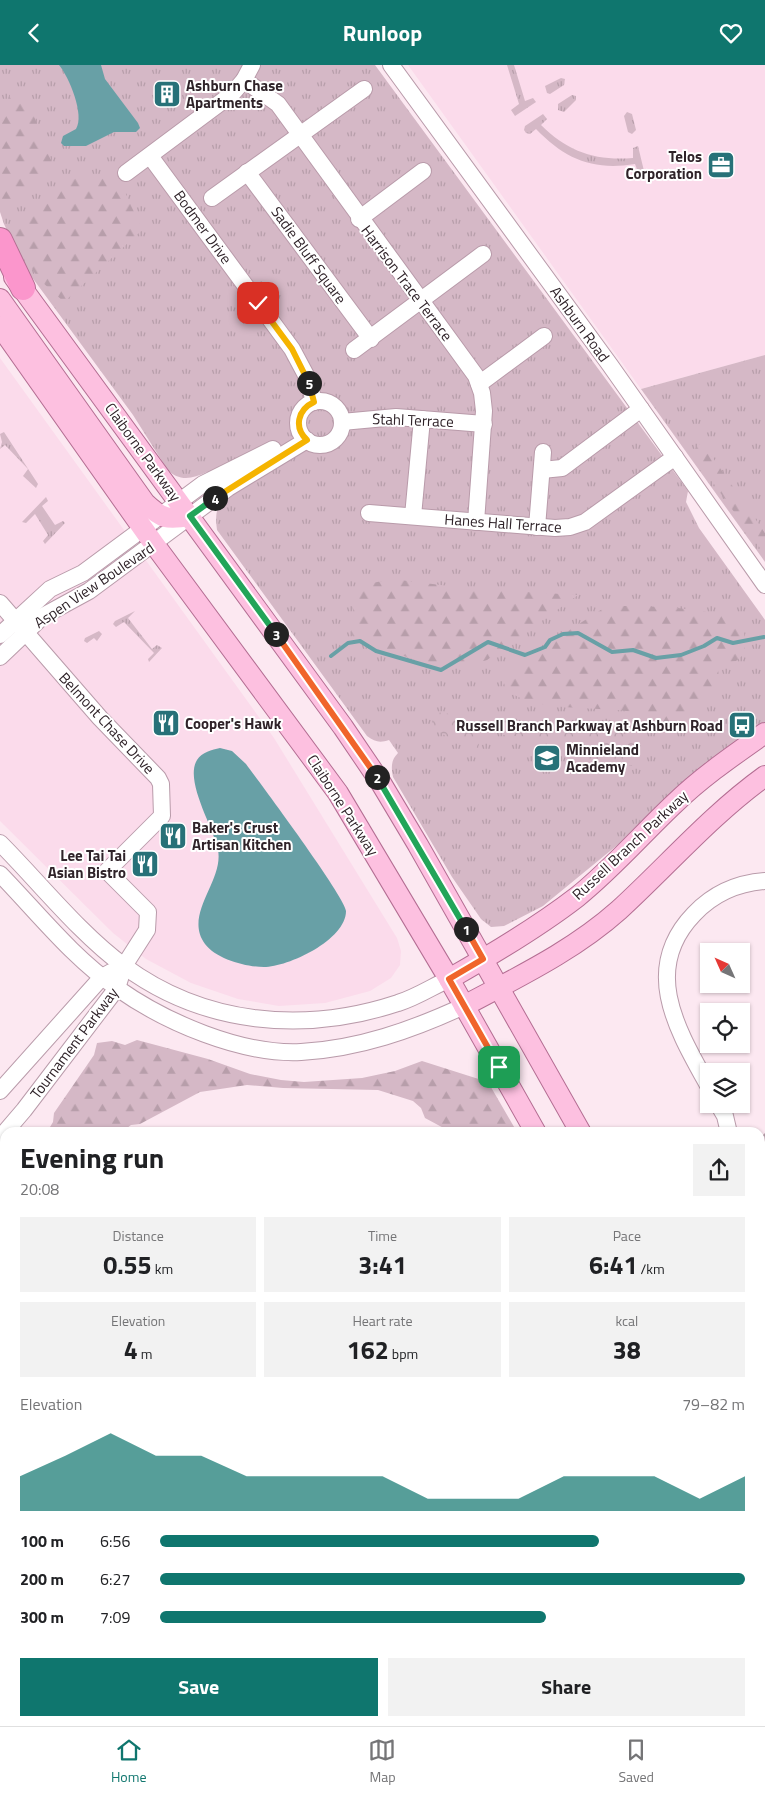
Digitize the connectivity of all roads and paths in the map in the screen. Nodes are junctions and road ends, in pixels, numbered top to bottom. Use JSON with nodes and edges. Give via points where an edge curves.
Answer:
{"nodes":[{"id":1,"x":391,"y":65,"type":"edge"},
{"id":2,"x":248,"y":72,"type":"edge"},
{"id":3,"x":364,"y":89,"type":"dead end"},
{"id":4,"x":299,"y":136,"type":"junction"},
{"id":5,"x":150,"y":156,"type":"junction"},
{"id":6,"x":423,"y":171,"type":"dead end"},
{"id":7,"x":247,"y":172,"type":"junction"},
{"id":8,"x":126,"y":173,"type":"dead end"},
{"id":9,"x":212,"y":198,"type":"dead end"},
{"id":10,"x":359,"y":219,"type":"junction"},
{"id":11,"x":0,"y":240,"type":"edge"},
{"id":12,"x":483,"y":254,"type":"dead end"},
{"id":13,"x":0,"y":258,"type":"edge"},
{"id":14,"x":22,"y":288,"type":"junction"},
{"id":15,"x":0,"y":299,"type":"edge"},
{"id":16,"x":419,"y":301,"type":"junction"},
{"id":17,"x":0,"y":325,"type":"edge"},
{"id":18,"x":544,"y":336,"type":"dead end"},
{"id":19,"x":371,"y":339,"type":"junction"},
{"id":20,"x":354,"y":350,"type":"dead end"},
{"id":21,"x":480,"y":384,"type":"junction"},
{"id":22,"x":314,"y":402,"type":"junction"},
{"id":23,"x":641,"y":409,"type":"junction"},
{"id":24,"x":422,"y":419,"type":"junction"},
{"id":25,"x":342,"y":422,"type":"junction"},
{"id":26,"x":484,"y":423,"type":"junction"},
{"id":27,"x":304,"y":436,"type":"junction"},
{"id":28,"x":544,"y":452,"type":"dead end"},
{"id":29,"x":675,"y":457,"type":"junction"},
{"id":30,"x":542,"y":470,"type":"junction"},
{"id":31,"x":185,"y":508,"type":"junction"},
{"id":32,"x":369,"y":513,"type":"dead end"},
{"id":33,"x":159,"y":516,"type":"junction"},
{"id":34,"x":413,"y":517,"type":"junction"},
{"id":35,"x":476,"y":521,"type":"junction"},
{"id":36,"x":537,"y":527,"type":"junction"},
{"id":37,"x":143,"y":528,"type":"junction"},
{"id":38,"x":154,"y":544,"type":"junction"},
{"id":39,"x":765,"y":585,"type":"edge"},
{"id":40,"x":0,"y":603,"type":"edge"},
{"id":41,"x":21,"y":626,"type":"junction"},
{"id":42,"x":0,"y":635,"type":"edge"},
{"id":43,"x":0,"y":657,"type":"edge"},
{"id":44,"x":765,"y":733,"type":"edge"},
{"id":45,"x":765,"y":776,"type":"edge"},
{"id":46,"x":0,"y":843,"type":"edge"},
{"id":47,"x":0,"y":874,"type":"edge"},
{"id":48,"x":765,"y":881,"type":"edge"},
{"id":49,"x":483,"y":959,"type":"junction"},
{"id":50,"x":124,"y":966,"type":"junction"},
{"id":51,"x":102,"y":977,"type":"junction"},
{"id":52,"x":449,"y":979,"type":"junction"},
{"id":53,"x":117,"y":988,"type":"junction"},
{"id":54,"x":498,"y":988,"type":"junction"},
{"id":55,"x":464,"y":1006,"type":"junction"},
{"id":56,"x":700,"y":1069,"type":"edge"},
{"id":57,"x":0,"y":1091,"type":"edge"},
{"id":58,"x":723,"y":1113,"type":"edge"},
{"id":59,"x":9,"y":1127,"type":"edge"},
{"id":60,"x":533,"y":1127,"type":"edge"},
{"id":61,"x":578,"y":1127,"type":"edge"},
{"id":62,"x":728,"y":1127,"type":"edge"}],
"edges":[{"from":1,"to":23,"type":"street","name":"Ashburn Road"},
{"from":2,"to":4,"type":"street","name":"Harrison Trace Terrace","via":[[278,105]]},
{"from":2,"to":5,"type":"street","via":[[232,94]]},
{"from":3,"to":4,"type":"street"},
{"from":4,"to":7,"type":"street"},
{"from":4,"to":10,"type":"street","name":"Harrison Trace Terrace"},
{"from":5,"to":8,"type":"street"},
{"from":5,"to":22,"type":"street","name":"Bodmer Drive","via":[[292,349],[308,379]]},
{"from":6,"to":10,"type":"street"},
{"from":7,"to":9,"type":"street"},
{"from":7,"to":19,"type":"street","name":"Sadie Bluff Square"},
{"from":10,"to":16,"type":"street","name":"Harrison Trace Terrace"},
{"from":11,"to":14,"type":"highway"},
{"from":12,"to":16,"type":"street"},
{"from":13,"to":14,"type":"main road","name":"Claiborne Parkway"},
{"from":14,"to":31,"type":"main road","name":"Claiborne Parkway"},
{"from":15,"to":33,"type":"main road","via":[[145,503]]},
{"from":16,"to":19,"type":"street"},
{"from":16,"to":21,"type":"street","name":"Harrison Trace Terrace"},
{"from":17,"to":37,"type":"main road","name":"Claiborne Parkway"},
{"from":18,"to":21,"type":"street"},
{"from":19,"to":20,"type":"street"},
{"from":21,"to":26,"type":"street","name":"Harrison Trace Terrace"},
{"from":22,"to":25,"type":"street","via":[[334,406]]},
{"from":22,"to":27,"type":"street","via":[[300,417]]},
{"from":23,"to":29,"type":"street","name":"Ashburn Road"},
{"from":23,"to":30,"type":"street","via":[[562,468]]},
{"from":24,"to":25,"type":"street","name":"Stahl Terrace","via":[[376,417]]},
{"from":24,"to":26,"type":"street","name":"Stahl Terrace"},
{"from":24,"to":34,"type":"street"},
{"from":25,"to":27,"type":"street","via":[[339,435],[332,442],[321,445]]},
{"from":26,"to":35,"type":"street","name":"Harrison Trace Terrace"},
{"from":27,"to":31,"type":"street","name":"Aspen View Boulevard","via":[[228,488]]},
{"from":28,"to":30,"type":"street"},
{"from":29,"to":36,"type":"street","name":"Hanes Hall Terrace","via":[[585,522],[563,528]]},
{"from":29,"to":39,"type":"street","name":"Ashburn Road"},
{"from":30,"to":36,"type":"street"},
{"from":31,"to":33,"type":"main road","via":[[171,520]]},
{"from":31,"to":38,"type":"street","name":"Aspen View Boulevard"},
{"from":31,"to":49,"type":"main road","name":"Claiborne Parkway","via":[[381,783]]},
{"from":32,"to":34,"type":"street","name":"Hanes Hall Terrace"},
{"from":33,"to":37,"type":"street","name":"Aspen View Boulevard"},
{"from":34,"to":35,"type":"street","name":"Hanes Hall Terrace"},
{"from":35,"to":36,"type":"street","name":"Hanes Hall Terrace"},
{"from":37,"to":38,"type":"main road","name":"Claiborne Parkway"},
{"from":37,"to":41,"type":"street","name":"Aspen View Boulevard","via":[[82,573],[50,589]]},
{"from":38,"to":41,"type":"street","name":"Aspen View Boulevard","via":[[89,591]]},
{"from":38,"to":52,"type":"main road","name":"Claiborne Parkway","via":[[338,793]]},
{"from":40,"to":41,"type":"street","name":"Belmont Chase Drive"},
{"from":41,"to":42,"type":"street","name":"Aspen View Boulevard"},
{"from":41,"to":43,"type":"street","name":"Aspen View Boulevard"},
{"from":41,"to":50,"type":"street","name":"Belmont Chase Drive","via":[[100,718],[158,778],[162,816],[107,871],[142,905],[149,918],[147,930]]},
{"from":44,"to":49,"type":"main road","name":"Russell Branch Parkway","via":[[709,773],[577,897]]},
{"from":45,"to":54,"type":"main road","via":[[706,824],[618,911],[556,957]]},
{"from":46,"to":50,"type":"street","name":"Russell Branch Parkway"},
{"from":47,"to":51,"type":"street"},
{"from":48,"to":56,"type":"street","via":[[749,882],[704,903],[685,923],[670,949],[665,981],[674,1017]]},
{"from":49,"to":52,"type":"main road","name":"Russell Branch Parkway"},
{"from":49,"to":54,"type":"main road","name":"Claiborne Parkway"},
{"from":50,"to":51,"type":"street","name":"Tournament Parkway"},
{"from":50,"to":52,"type":"street","name":"Russell Branch Parkway","via":[[164,990],[203,1007],[242,1018],[334,1019],[400,1003]]},
{"from":50,"to":53,"type":"street","name":"Tournament Parkway"},
{"from":51,"to":53,"type":"street"},
{"from":51,"to":57,"type":"street","name":"Tournament Parkway"},
{"from":52,"to":55,"type":"main road","name":"Claiborne Parkway"},
{"from":53,"to":55,"type":"street","via":[[160,1013],[220,1039],[268,1050],[300,1052],[385,1038]]},
{"from":53,"to":59,"type":"street","name":"Tournament Parkway"},
{"from":54,"to":55,"type":"main road"},
{"from":54,"to":61,"type":"main road","name":"Claiborne Parkway"},
{"from":55,"to":60,"type":"main road","name":"Claiborne Parkway"},
{"from":58,"to":62,"type":"street"}]}
